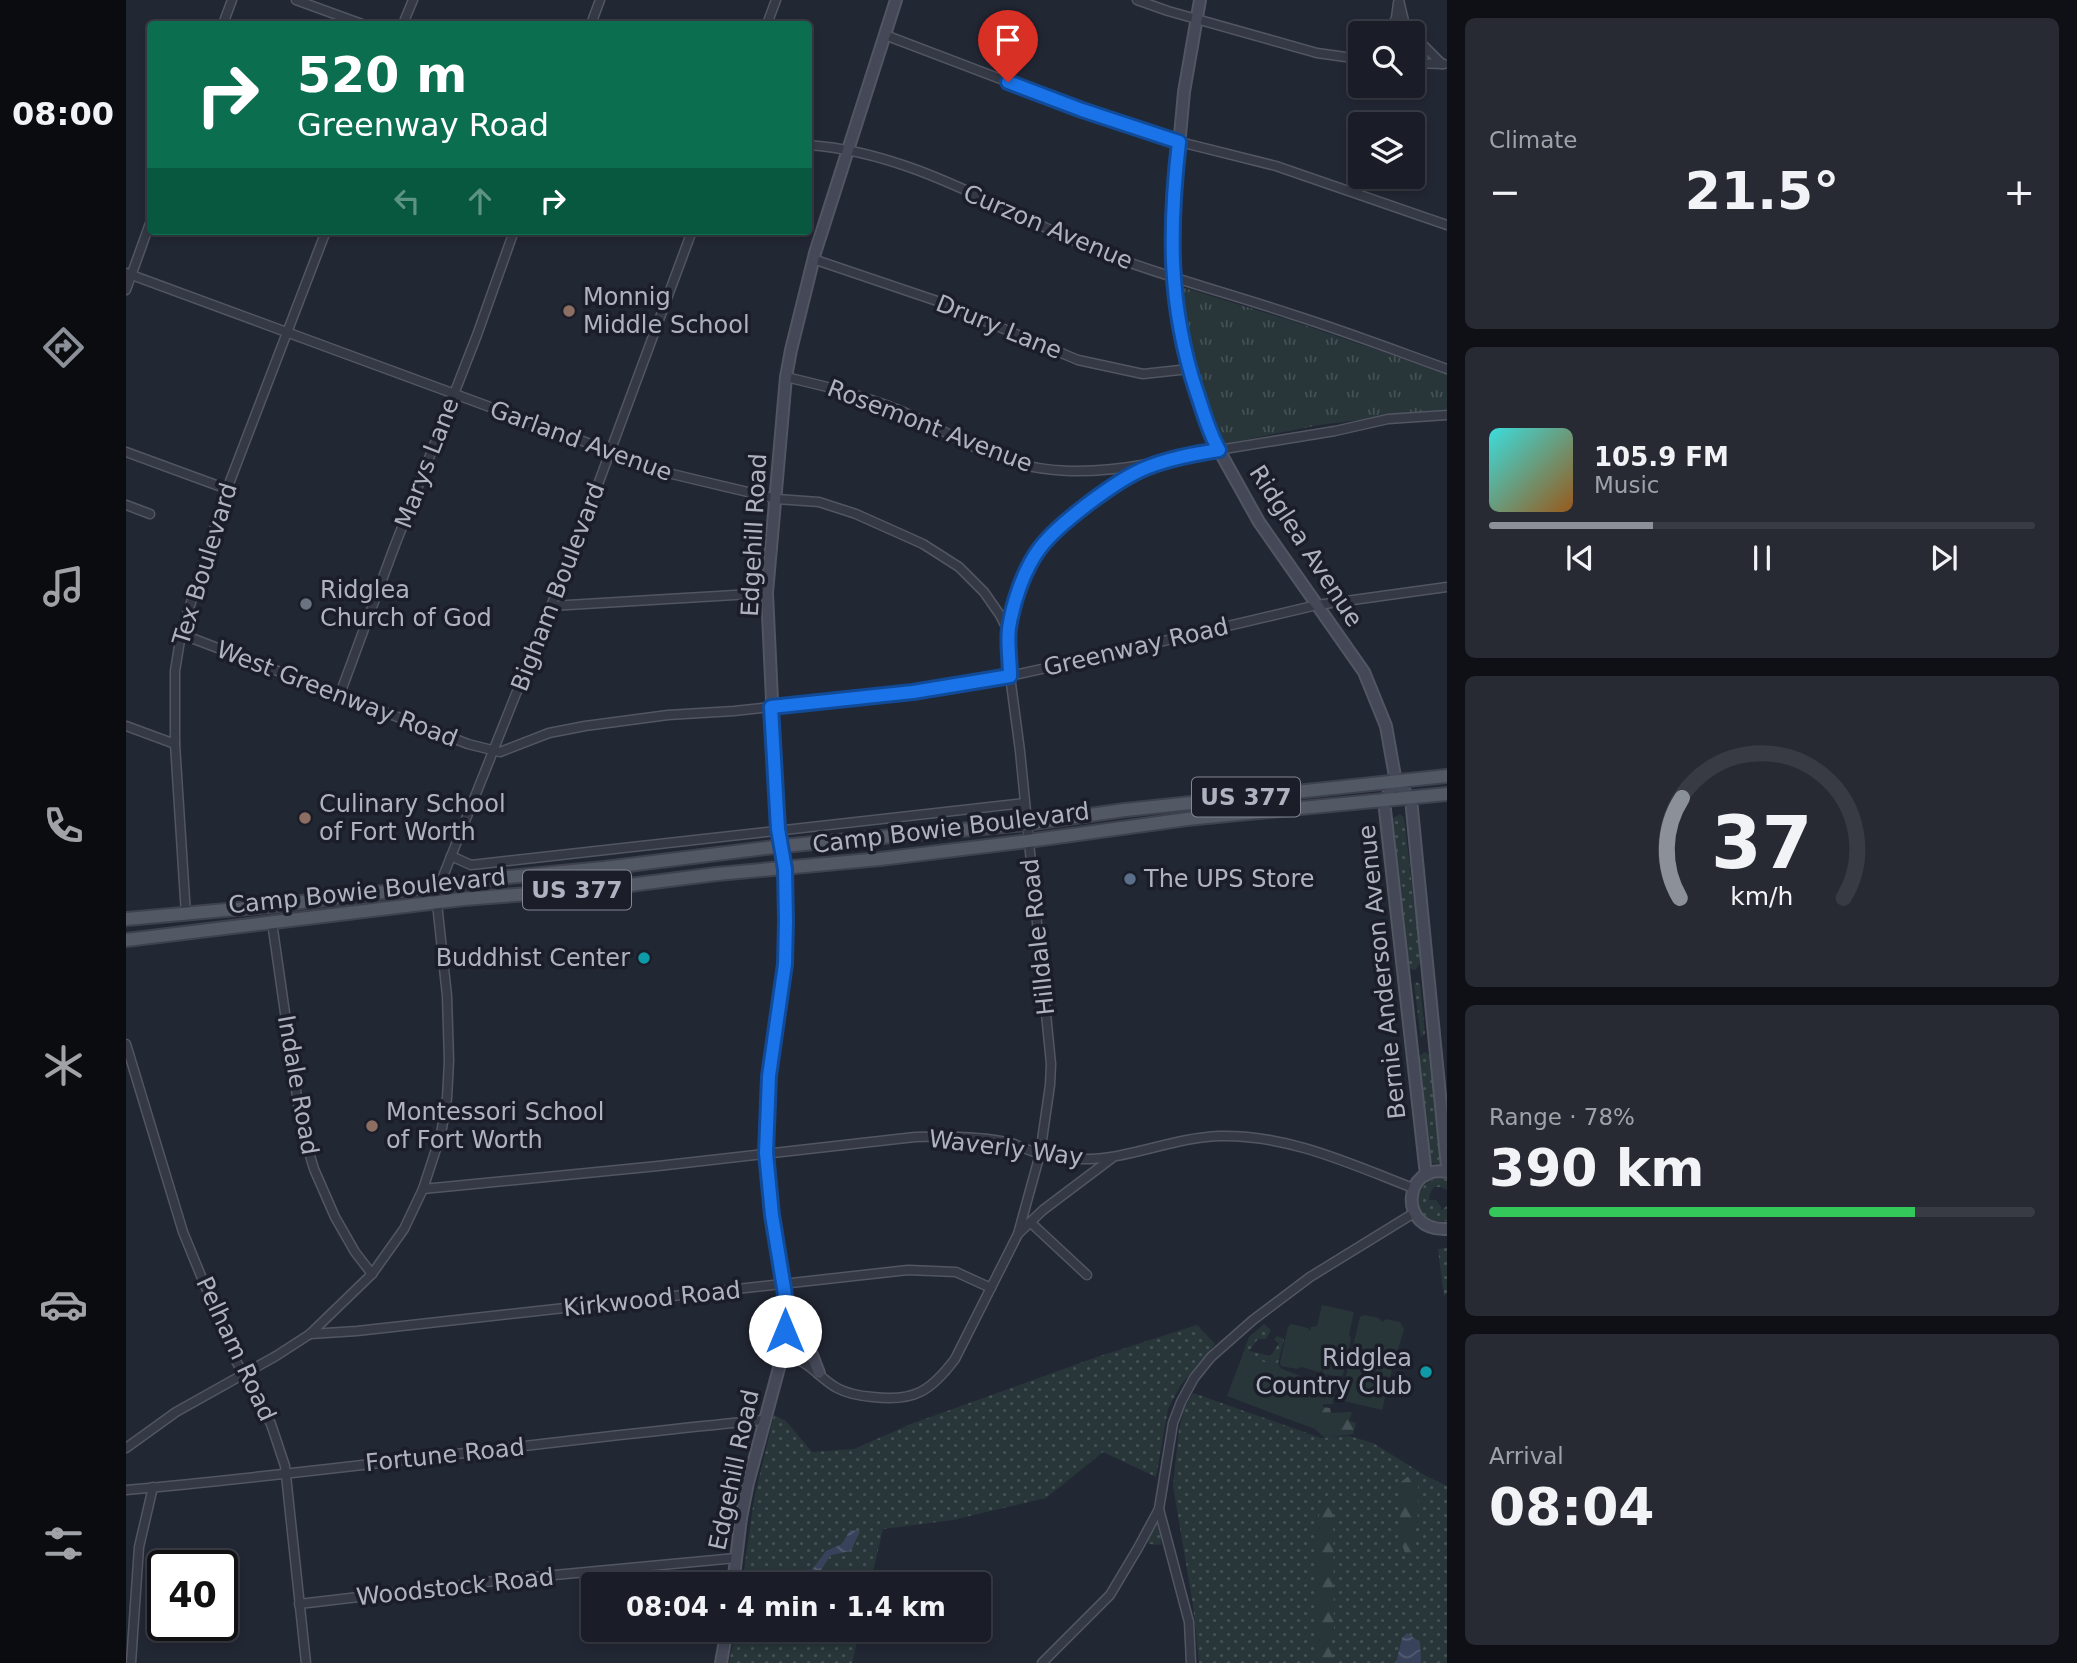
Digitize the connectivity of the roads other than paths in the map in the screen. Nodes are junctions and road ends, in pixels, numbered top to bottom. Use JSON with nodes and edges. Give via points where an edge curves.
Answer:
{"nodes":[{"id":1,"x":232,"y":0,"type":"edge"},
{"id":2,"x":296,"y":0,"type":"edge"},
{"id":3,"x":412,"y":0,"type":"edge"},
{"id":4,"x":600,"y":0,"type":"edge"},
{"id":5,"x":776,"y":0,"type":"edge"},
{"id":6,"x":896,"y":0,"type":"edge"},
{"id":7,"x":1137,"y":0,"type":"edge"},
{"id":8,"x":1200,"y":0,"type":"edge"},
{"id":9,"x":1399,"y":0,"type":"edge"},
{"id":10,"x":1196,"y":19,"type":"junction"},
{"id":11,"x":224,"y":21,"type":"edge"},
{"id":12,"x":354,"y":21,"type":"edge"},
{"id":13,"x":404,"y":21,"type":"edge"},
{"id":14,"x":592,"y":21,"type":"edge"},
{"id":15,"x":769,"y":21,"type":"edge"},
{"id":16,"x":1394,"y":21,"type":"edge"},
{"id":17,"x":1405,"y":21,"type":"edge"},
{"id":18,"x":885,"y":35,"type":"junction"},
{"id":19,"x":1425,"y":49,"type":"edge"},
{"id":20,"x":1348,"y":57,"type":"edge"},
{"id":21,"x":1425,"y":63,"type":"edge"},
{"id":22,"x":1445,"y":64,"type":"edge"},
{"id":23,"x":1179,"y":142,"type":"junction"},
{"id":24,"x":812,"y":145,"type":"edge"},
{"id":25,"x":847,"y":149,"type":"junction"},
{"id":26,"x":1447,"y":225,"type":"edge"},
{"id":27,"x":147,"y":230,"type":"edge"},
{"id":28,"x":324,"y":235,"type":"edge"},
{"id":29,"x":513,"y":235,"type":"edge"},
{"id":30,"x":691,"y":235,"type":"edge"},
{"id":31,"x":813,"y":259,"type":"junction"},
{"id":32,"x":129,"y":274,"type":"edge"},
{"id":33,"x":1173,"y":277,"type":"junction"},
{"id":34,"x":126,"y":290,"type":"edge"},
{"id":35,"x":286,"y":333,"type":"junction"},
{"id":36,"x":1189,"y":369,"type":"junction"},
{"id":37,"x":1447,"y":369,"type":"edge"},
{"id":38,"x":786,"y":377,"type":"junction"},
{"id":39,"x":454,"y":395,"type":"junction"},
{"id":40,"x":1447,"y":415,"type":"edge"},
{"id":41,"x":1219,"y":450,"type":"junction"},
{"id":42,"x":126,"y":452,"type":"edge"},
{"id":43,"x":610,"y":452,"type":"junction"},
{"id":44,"x":1167,"y":462,"type":"junction"},
{"id":45,"x":227,"y":489,"type":"junction"},
{"id":46,"x":777,"y":499,"type":"junction"},
{"id":47,"x":126,"y":505,"type":"edge"},
{"id":48,"x":150,"y":514,"type":"dead end"},
{"id":49,"x":1447,"y":587,"type":"edge"},
{"id":50,"x":767,"y":593,"type":"junction"},
{"id":51,"x":1317,"y":604,"type":"junction"},
{"id":52,"x":551,"y":606,"type":"junction"},
{"id":53,"x":1008,"y":632,"type":"junction"},
{"id":54,"x":181,"y":634,"type":"junction"},
{"id":55,"x":1010,"y":676,"type":"junction"},
{"id":56,"x":340,"y":694,"type":"junction"},
{"id":57,"x":771,"y":707,"type":"junction"},
{"id":58,"x":126,"y":726,"type":"edge"},
{"id":59,"x":175,"y":744,"type":"junction"},
{"id":60,"x":493,"y":751,"type":"junction"},
{"id":61,"x":1447,"y":776,"type":"edge"},
{"id":62,"x":1396,"y":782,"type":"junction"},
{"id":63,"x":1447,"y":794,"type":"edge"},
{"id":64,"x":1232,"y":799,"type":"junction"},
{"id":65,"x":1411,"y":799,"type":"junction"},
{"id":66,"x":1384,"y":801,"type":"junction"},
{"id":67,"x":1025,"y":803,"type":"junction"},
{"id":68,"x":1187,"y":818,"type":"junction"},
{"id":69,"x":1026,"y":824,"type":"junction"},
{"id":70,"x":778,"y":829,"type":"junction"},
{"id":71,"x":1028,"y":841,"type":"junction"},
{"id":72,"x":782,"y":846,"type":"junction"},
{"id":73,"x":450,"y":856,"type":"junction"},
{"id":74,"x":604,"y":869,"type":"junction"},
{"id":75,"x":785,"y":869,"type":"junction"},
{"id":76,"x":438,"y":885,"type":"junction"},
{"id":77,"x":606,"y":888,"type":"junction"},
{"id":78,"x":436,"y":903,"type":"junction"},
{"id":79,"x":269,"y":906,"type":"junction"},
{"id":80,"x":186,"y":915,"type":"junction"},
{"id":81,"x":126,"y":919,"type":"edge"},
{"id":82,"x":272,"y":922,"type":"junction"},
{"id":83,"x":189,"y":932,"type":"junction"},
{"id":84,"x":126,"y":940,"type":"edge"},
{"id":85,"x":126,"y":1044,"type":"edge"},
{"id":86,"x":766,"y":1153,"type":"junction"},
{"id":87,"x":1040,"y":1154,"type":"junction"},
{"id":88,"x":1112,"y":1158,"type":"junction"},
{"id":89,"x":1447,"y":1170,"type":"edge"},
{"id":90,"x":1426,"y":1175,"type":"junction"},
{"id":91,"x":1413,"y":1188,"type":"junction"},
{"id":92,"x":423,"y":1189,"type":"junction"},
{"id":93,"x":1414,"y":1213,"type":"junction"},
{"id":94,"x":1030,"y":1222,"type":"junction"},
{"id":95,"x":1447,"y":1229,"type":"edge"},
{"id":96,"x":1018,"y":1234,"type":"junction"},
{"id":97,"x":372,"y":1274,"type":"junction"},
{"id":98,"x":1087,"y":1275,"type":"dead end"},
{"id":99,"x":783,"y":1284,"type":"junction"},
{"id":100,"x":991,"y":1288,"type":"junction"},
{"id":101,"x":786,"y":1301,"type":"junction"},
{"id":102,"x":310,"y":1334,"type":"junction"},
{"id":103,"x":783,"y":1353,"type":"junction"},
{"id":104,"x":819,"y":1373,"type":"junction"},
{"id":105,"x":244,"y":1374,"type":"junction"},
{"id":106,"x":764,"y":1420,"type":"junction"},
{"id":107,"x":126,"y":1448,"type":"edge"},
{"id":108,"x":286,"y":1472,"type":"junction"},
{"id":109,"x":153,"y":1487,"type":"junction"},
{"id":110,"x":126,"y":1490,"type":"edge"},
{"id":111,"x":1159,"y":1509,"type":"junction"},
{"id":112,"x":736,"y":1558,"type":"junction"},
{"id":113,"x":734,"y":1572,"type":"edge"},
{"id":114,"x":299,"y":1604,"type":"junction"},
{"id":115,"x":724,"y":1642,"type":"edge"},
{"id":116,"x":131,"y":1663,"type":"edge"},
{"id":117,"x":306,"y":1663,"type":"edge"},
{"id":118,"x":720,"y":1663,"type":"edge"},
{"id":119,"x":1042,"y":1663,"type":"edge"},
{"id":120,"x":1191,"y":1663,"type":"edge"}],
"edges":[{"from":1,"to":11,"type":"street"},
{"from":2,"to":12,"type":"street"},
{"from":3,"to":13,"type":"street"},
{"from":4,"to":14,"type":"street"},
{"from":5,"to":15,"type":"street"},
{"from":6,"to":18,"type":"street","name":"Edgehill Road"},
{"from":7,"to":10,"type":"street"},
{"from":8,"to":10,"type":"street","name":"Ridglea Avenue"},
{"from":9,"to":16,"type":"street"},
{"from":9,"to":17,"type":"street"},
{"from":10,"to":20,"type":"street","via":[[1317,54]]},
{"from":10,"to":23,"type":"street","name":"Ridglea Avenue"},
{"from":18,"to":23,"type":"street"},
{"from":18,"to":25,"type":"street","name":"Edgehill Road"},
{"from":19,"to":22,"type":"street"},
{"from":21,"to":22,"type":"street"},
{"from":23,"to":26,"type":"street","via":[[1276,166]]},
{"from":23,"to":33,"type":"street","name":"Ridglea Avenue"},
{"from":24,"to":25,"type":"street","name":"Curzon Avenue"},
{"from":25,"to":31,"type":"street","name":"Edgehill Road"},
{"from":25,"to":33,"type":"street","name":"Curzon Avenue","via":[[908,166],[1053,232]]},
{"from":27,"to":32,"type":"street"},
{"from":28,"to":35,"type":"street","name":"Tex Boulevard"},
{"from":29,"to":39,"type":"street","name":"Marys Lane"},
{"from":30,"to":43,"type":"street","name":"Bigham Boulevard"},
{"from":31,"to":36,"type":"street","name":"Drury Lane","via":[[926,297],[1078,360],[1143,374]]},
{"from":31,"to":38,"type":"street","name":"Edgehill Road"},
{"from":32,"to":34,"type":"street"},
{"from":32,"to":35,"type":"street","name":"Garland Avenue"},
{"from":33,"to":36,"type":"street","name":"Ridglea Avenue"},
{"from":33,"to":37,"type":"street","name":"Curzon Avenue"},
{"from":35,"to":39,"type":"street","name":"Garland Avenue"},
{"from":35,"to":45,"type":"street","name":"Tex Boulevard"},
{"from":36,"to":41,"type":"street","name":"Ridglea Avenue"},
{"from":38,"to":44,"type":"street","name":"Rosemont Avenue","via":[[899,410],[985,452],[1029,466],[1080,472]]},
{"from":38,"to":46,"type":"street","name":"Edgehill Road"},
{"from":39,"to":43,"type":"street","name":"Garland Avenue"},
{"from":39,"to":56,"type":"street","name":"Marys Lane"},
{"from":40,"to":41,"type":"street","name":"Rosemont Avenue","via":[[1388,419]]},
{"from":41,"to":44,"type":"street","name":"Rosemont Avenue"},
{"from":41,"to":51,"type":"street","name":"Ridglea Avenue","via":[[1259,522]]},
{"from":42,"to":45,"type":"street"},
{"from":43,"to":46,"type":"street","name":"Garland Avenue","via":[[689,479]]},
{"from":43,"to":52,"type":"street","name":"Bigham Boulevard"},
{"from":44,"to":53,"type":"street","name":"Hilldale Road","via":[[1143,469],[1110,488],[1040,548],[1019,592]]},
{"from":45,"to":54,"type":"street","name":"Tex Boulevard"},
{"from":46,"to":50,"type":"street","name":"Edgehill Road"},
{"from":46,"to":53,"type":"street","name":"Garland Avenue","via":[[819,502],[923,544],[959,567],[984,592]]},
{"from":47,"to":48,"type":"street"},
{"from":49,"to":51,"type":"street","name":"Greenway Road"},
{"from":50,"to":52,"type":"street"},
{"from":50,"to":57,"type":"street","name":"Edgehill Road"},
{"from":51,"to":55,"type":"street","name":"Greenway Road"},
{"from":51,"to":62,"type":"street","name":"Ridglea Avenue","via":[[1368,682],[1386,726]]},
{"from":52,"to":60,"type":"street","name":"Bigham Boulevard"},
{"from":53,"to":55,"type":"street","name":"Hilldale Road"},
{"from":54,"to":56,"type":"street","name":"West Greenway Road"},
{"from":54,"to":59,"type":"street","name":"Tex Boulevard","via":[[175,671]]},
{"from":55,"to":57,"type":"street","name":"Greenway Road"},
{"from":55,"to":67,"type":"street","name":"Hilldale Road"},
{"from":56,"to":60,"type":"street","name":"West Greenway Road"},
{"from":57,"to":60,"type":"street","name":"Greenway Road","via":[[585,726]]},
{"from":57,"to":70,"type":"street","name":"Edgehill Road"},
{"from":58,"to":59,"type":"street"},
{"from":59,"to":80,"type":"street","name":"Tex Boulevard"},
{"from":60,"to":73,"type":"street","name":"Bigham Boulevard"},
{"from":61,"to":62,"type":"main road","name":"Camp Bowie Boulevard","number":"US 377"},
{"from":62,"to":64,"type":"main road","name":"Camp Bowie Boulevard","number":"US 377"},
{"from":62,"to":65,"type":"street"},
{"from":62,"to":66,"type":"street","name":"Bernie Anderson Avenue"},
{"from":63,"to":65,"type":"main road","name":"Camp Bowie Boulevard","number":"US 377"},
{"from":64,"to":68,"type":"main road","via":[[1228,810]]},
{"from":64,"to":69,"type":"main road","name":"Camp Bowie Boulevard","number":"US 377"},
{"from":65,"to":66,"type":"main road","name":"Camp Bowie Boulevard","number":"US 377"},
{"from":65,"to":89,"type":"street","name":"Bernie Anderson Avenue"},
{"from":66,"to":68,"type":"main road","name":"Camp Bowie Boulevard","number":"US 377"},
{"from":66,"to":90,"type":"street","name":"Bernie Anderson Avenue"},
{"from":67,"to":69,"type":"street","name":"Hilldale Road"},
{"from":67,"to":70,"type":"street"},
{"from":68,"to":71,"type":"main road","name":"Camp Bowie Boulevard","number":"US 377"},
{"from":69,"to":71,"type":"street","name":"Hilldale Road"},
{"from":69,"to":72,"type":"main road","name":"Camp Bowie Boulevard","number":"US 377"},
{"from":70,"to":72,"type":"street","name":"Edgehill Road"},
{"from":70,"to":73,"type":"street","via":[[471,865]]},
{"from":71,"to":75,"type":"main road","name":"Camp Bowie Boulevard","number":"US 377"},
{"from":71,"to":87,"type":"street","name":"Hilldale Road","via":[[1051,1065]]},
{"from":72,"to":74,"type":"main road","name":"Camp Bowie Boulevard","number":"US 377"},
{"from":72,"to":75,"type":"street","name":"Edgehill Road"},
{"from":73,"to":76,"type":"street","name":"Bigham Boulevard"},
{"from":74,"to":76,"type":"main road","name":"Camp Bowie Boulevard","number":"US 377"},
{"from":74,"to":77,"type":"main road"},
{"from":75,"to":77,"type":"main road","name":"Camp Bowie Boulevard","number":"US 377"},
{"from":75,"to":86,"type":"street","name":"Edgehill Road","via":[[785,964],[769,1076]]},
{"from":76,"to":78,"type":"street","name":"Bigham Boulevard"},
{"from":76,"to":79,"type":"main road","name":"Camp Bowie Boulevard","number":"US 377"},
{"from":77,"to":78,"type":"main road","name":"Camp Bowie Boulevard","number":"US 377"},
{"from":78,"to":82,"type":"main road","name":"Camp Bowie Boulevard","number":"US 377"},
{"from":78,"to":92,"type":"street","name":"Bigham Boulevard","via":[[449,1061],[446,1111]]},
{"from":79,"to":80,"type":"main road","name":"Camp Bowie Boulevard","number":"US 377"},
{"from":79,"to":82,"type":"main road"},
{"from":80,"to":81,"type":"main road","name":"Camp Bowie Boulevard","number":"US 377"},
{"from":80,"to":83,"type":"main road"},
{"from":82,"to":83,"type":"main road","name":"Camp Bowie Boulevard","number":"US 377"},
{"from":82,"to":97,"type":"street","name":"Indale Road","via":[[301,1125],[335,1217]]},
{"from":83,"to":84,"type":"main road","name":"Camp Bowie Boulevard","number":"US 377"},
{"from":85,"to":105,"type":"street","name":"Pelham Road","via":[[183,1231]]},
{"from":86,"to":87,"type":"street","name":"Waverly Way","via":[[943,1136],[1011,1143]]},
{"from":86,"to":92,"type":"street","name":"Waverly Way"},
{"from":86,"to":99,"type":"street","name":"Edgehill Road"},
{"from":87,"to":88,"type":"street","name":"Waverly Way"},
{"from":87,"to":96,"type":"street","name":"Hilldale Road"},
{"from":88,"to":91,"type":"street","name":"Waverly Way","via":[[1220,1136],[1256,1139],[1329,1156]]},
{"from":88,"to":94,"type":"street","name":"Hilldale Road"},
{"from":89,"to":90,"type":"street"},
{"from":90,"to":91,"type":"street"},
{"from":91,"to":93,"type":"street"},
{"from":92,"to":97,"type":"street","name":"Bigham Boulevard","via":[[404,1229]]},
{"from":93,"to":95,"type":"street","via":[[1432,1228]]},
{"from":93,"to":111,"type":"street","via":[[1310,1277],[1211,1357],[1194,1378],[1173,1423]]},
{"from":94,"to":96,"type":"street","name":"Hilldale Road"},
{"from":94,"to":98,"type":"street"},
{"from":96,"to":100,"type":"street","name":"Hilldale Road"},
{"from":97,"to":102,"type":"street","name":"Bigham Boulevard"},
{"from":99,"to":100,"type":"street","name":"Kirkwood Road","via":[[934,1270],[956,1272]]},
{"from":99,"to":101,"type":"street","name":"Edgehill Road"},
{"from":99,"to":102,"type":"street","name":"Kirkwood Road"},
{"from":100,"to":104,"type":"street","name":"Hilldale Road","via":[[955,1359],[932,1386],[919,1393],[894,1400],[859,1395],[837,1388]]},
{"from":101,"to":103,"type":"street","name":"Edgehill Road"},
{"from":101,"to":104,"type":"street"},
{"from":102,"to":105,"type":"street"},
{"from":103,"to":104,"type":"street","name":"Hilldale Road"},
{"from":103,"to":106,"type":"street","name":"Edgehill Road"},
{"from":105,"to":107,"type":"street","via":[[176,1412]]},
{"from":105,"to":108,"type":"street","name":"Pelham Road","via":[[271,1424]]},
{"from":106,"to":108,"type":"street","name":"Fortune Road"},
{"from":106,"to":112,"type":"street","name":"Edgehill Road"},
{"from":108,"to":109,"type":"street","name":"Fortune Road"},
{"from":108,"to":114,"type":"street","name":"Pelham Road"},
{"from":109,"to":110,"type":"street","name":"Fortune Road"},
{"from":109,"to":116,"type":"street","via":[[139,1547]]},
{"from":111,"to":119,"type":"street","via":[[1110,1595]]},
{"from":111,"to":120,"type":"street","via":[[1189,1622]]},
{"from":112,"to":113,"type":"street","name":"Edgehill Road"},
{"from":112,"to":114,"type":"street","name":"Woodstock Road"},
{"from":114,"to":117,"type":"street","name":"Pelham Road"},
{"from":115,"to":118,"type":"street"}]}
